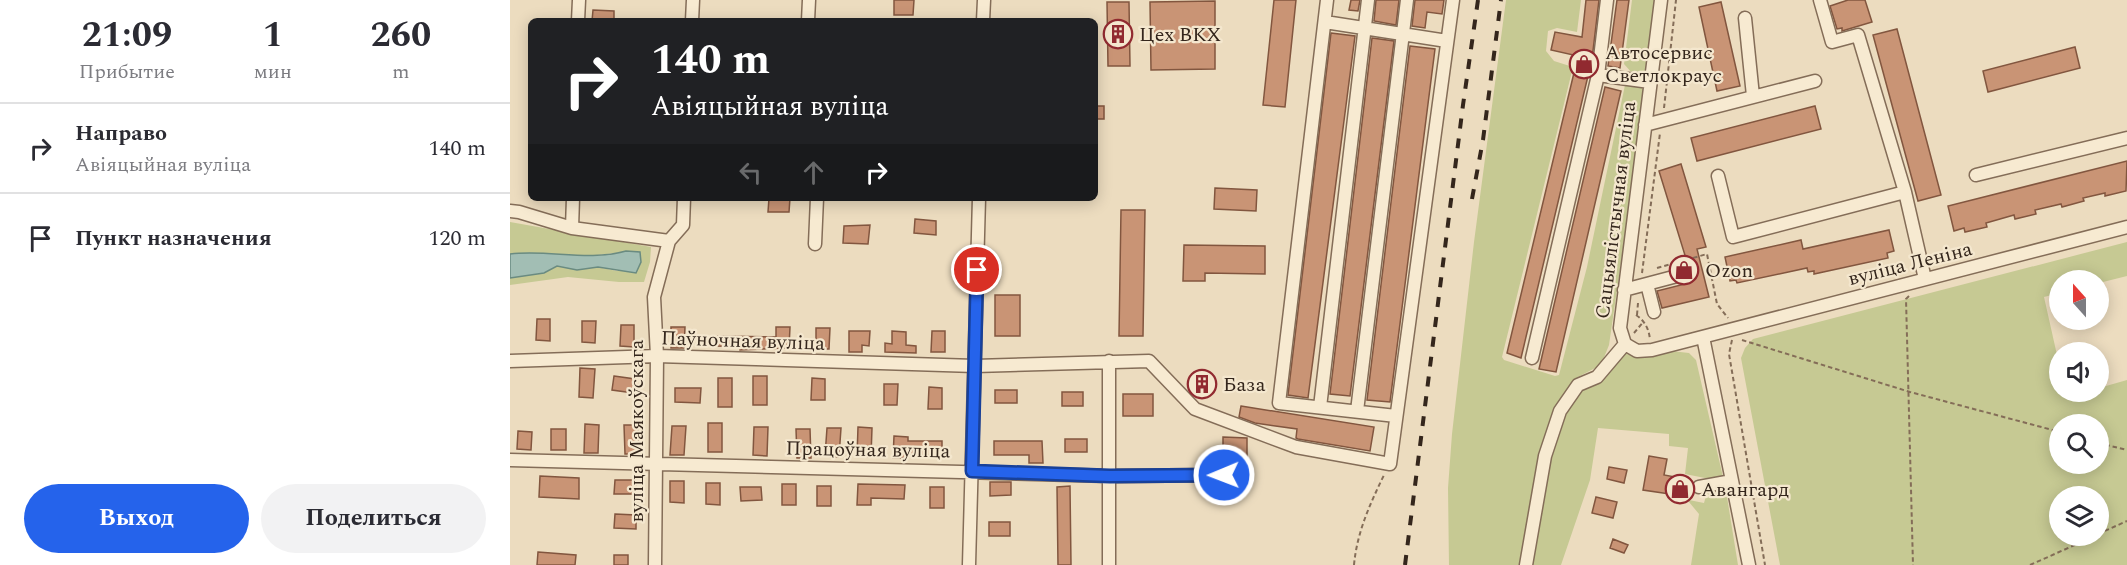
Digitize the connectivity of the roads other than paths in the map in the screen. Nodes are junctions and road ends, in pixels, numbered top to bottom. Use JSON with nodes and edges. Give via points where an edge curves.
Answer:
{"nodes":[{"id":1,"x":579,"y":0,"type":"edge"},
{"id":2,"x":693,"y":0,"type":"edge"},
{"id":3,"x":809,"y":0,"type":"edge"},
{"id":4,"x":984,"y":0,"type":"edge"},
{"id":5,"x":1327,"y":0,"type":"edge"},
{"id":6,"x":1368,"y":0,"type":"edge"},
{"id":7,"x":1407,"y":0,"type":"edge"},
{"id":8,"x":1453,"y":0,"type":"edge"},
{"id":9,"x":1606,"y":0,"type":"edge"},
{"id":10,"x":1661,"y":0,"type":"edge"},
{"id":11,"x":1820,"y":0,"type":"edge"},
{"id":12,"x":578,"y":18,"type":"edge"},
{"id":13,"x":692,"y":18,"type":"edge"},
{"id":14,"x":808,"y":18,"type":"edge"},
{"id":15,"x":983,"y":18,"type":"edge"},
{"id":16,"x":1746,"y":18,"type":"dead end"},
{"id":17,"x":1325,"y":22,"type":"junction"},
{"id":18,"x":1365,"y":28,"type":"junction"},
{"id":19,"x":1403,"y":34,"type":"junction"},
{"id":20,"x":1447,"y":41,"type":"junction"},
{"id":21,"x":1598,"y":75,"type":"junction"},
{"id":22,"x":1815,"y":81,"type":"dead end"},
{"id":23,"x":1650,"y":82,"type":"junction"},
{"id":24,"x":1753,"y":96,"type":"junction"},
{"id":25,"x":1645,"y":125,"type":"junction"},
{"id":26,"x":2127,"y":138,"type":"edge"},
{"id":27,"x":1976,"y":175,"type":"dead end"},
{"id":28,"x":1718,"y":176,"type":"dead end"},
{"id":29,"x":1905,"y":192,"type":"junction"},
{"id":30,"x":573,"y":201,"type":"edge"},
{"id":31,"x":684,"y":201,"type":"edge"},
{"id":32,"x":817,"y":201,"type":"edge"},
{"id":33,"x":979,"y":201,"type":"edge"},
{"id":34,"x":510,"y":211,"type":"edge"},
{"id":35,"x":2127,"y":227,"type":"edge"},
{"id":36,"x":572,"y":228,"type":"junction"},
{"id":37,"x":669,"y":241,"type":"junction"},
{"id":38,"x":815,"y":244,"type":"dead end"},
{"id":39,"x":1677,"y":276,"type":"dead end"},
{"id":40,"x":1925,"y":279,"type":"junction"},
{"id":41,"x":1644,"y":285,"type":"junction"},
{"id":42,"x":1624,"y":290,"type":"junction"},
{"id":43,"x":1654,"y":312,"type":"dead end"},
{"id":44,"x":1703,"y":337,"type":"junction"},
{"id":45,"x":1625,"y":344,"type":"junction"},
{"id":46,"x":657,"y":356,"type":"junction"},
{"id":47,"x":1532,"y":358,"type":"dead end"},
{"id":48,"x":510,"y":361,"type":"edge"},
{"id":49,"x":1109,"y":361,"type":"junction"},
{"id":50,"x":975,"y":366,"type":"junction"},
{"id":51,"x":1320,"y":407,"type":"junction"},
{"id":52,"x":1357,"y":411,"type":"junction"},
{"id":53,"x":1396,"y":416,"type":"junction"},
{"id":54,"x":510,"y":460,"type":"edge"},
{"id":55,"x":654,"y":464,"type":"junction"},
{"id":56,"x":972,"y":471,"type":"junction"},
{"id":57,"x":1224,"y":475,"type":"dead end"},
{"id":58,"x":1110,"y":476,"type":"junction"},
{"id":59,"x":1732,"y":481,"type":"junction"},
{"id":60,"x":1699,"y":487,"type":"dead end"},
{"id":61,"x":655,"y":565,"type":"edge"},
{"id":62,"x":969,"y":565,"type":"edge"},
{"id":63,"x":1109,"y":565,"type":"edge"},
{"id":64,"x":1526,"y":565,"type":"edge"},
{"id":65,"x":1749,"y":565,"type":"edge"}],
"edges":[{"from":1,"to":12,"type":"street"},
{"from":2,"to":13,"type":"street"},
{"from":3,"to":14,"type":"street"},
{"from":4,"to":15,"type":"street"},
{"from":5,"to":17,"type":"street"},
{"from":6,"to":18,"type":"street"},
{"from":7,"to":19,"type":"street"},
{"from":8,"to":20,"type":"street"},
{"from":9,"to":21,"type":"street"},
{"from":10,"to":23,"type":"street","name":"Сацыялістычная вуліца"},
{"from":11,"to":29,"type":"street","via":[[1832,42],[1858,34]]},
{"from":16,"to":24,"type":"street"},
{"from":17,"to":18,"type":"street"},
{"from":17,"to":51,"type":"street","via":[[1279,403]]},
{"from":18,"to":19,"type":"street"},
{"from":18,"to":51,"type":"street"},
{"from":19,"to":20,"type":"street"},
{"from":19,"to":52,"type":"street"},
{"from":20,"to":53,"type":"street"},
{"from":21,"to":23,"type":"street"},
{"from":21,"to":47,"type":"street"},
{"from":22,"to":24,"type":"street"},
{"from":23,"to":25,"type":"street","name":"Сацыялістычная вуліца"},
{"from":24,"to":25,"type":"street"},
{"from":25,"to":42,"type":"street","name":"Сацыялістычная вуліца"},
{"from":26,"to":27,"type":"street"},
{"from":28,"to":29,"type":"street","via":[[1733,237]]},
{"from":29,"to":40,"type":"street"},
{"from":30,"to":36,"type":"street"},
{"from":31,"to":37,"type":"street","name":"вуліца Маякоўскага","via":[[683,225]]},
{"from":32,"to":38,"type":"street"},
{"from":33,"to":50,"type":"street"},
{"from":34,"to":36,"type":"street"},
{"from":35,"to":40,"type":"street","name":"вуліца Леніна"},
{"from":36,"to":37,"type":"street"},
{"from":37,"to":46,"type":"street","name":"вуліца Маякоўскага","via":[[654,297]]},
{"from":39,"to":41,"type":"street"},
{"from":40,"to":44,"type":"street","name":"вуліца Леніна"},
{"from":41,"to":42,"type":"street"},
{"from":41,"to":43,"type":"street"},
{"from":42,"to":45,"type":"street","name":"Сацыялістычная вуліца","via":[[1620,328]]},
{"from":44,"to":45,"type":"street","name":"Сацыялістычная вуліца","via":[[1652,350],[1637,351]]},
{"from":44,"to":59,"type":"street"},
{"from":45,"to":64,"type":"street","via":[[1597,377],[1578,385],[1560,411],[1545,456]]},
{"from":46,"to":48,"type":"street","name":"Паўночная вуліца"},
{"from":46,"to":50,"type":"street","name":"Паўночная вуліца"},
{"from":46,"to":55,"type":"street","name":"вуліца Маякоўскага"},
{"from":49,"to":50,"type":"street","name":"Паўночная вуліца"},
{"from":49,"to":53,"type":"street","name":"Паўночная вуліца","via":[[1149,361],[1196,409],[1296,447],[1390,464]]},
{"from":49,"to":58,"type":"street"},
{"from":50,"to":56,"type":"street"},
{"from":51,"to":52,"type":"street"},
{"from":52,"to":53,"type":"street"},
{"from":54,"to":55,"type":"street","name":"Працоўная вуліца"},
{"from":55,"to":56,"type":"street","name":"Працоўная вуліца"},
{"from":55,"to":61,"type":"street","name":"вуліца Маякоўскага"},
{"from":56,"to":58,"type":"street","name":"Працоўная вуліца"},
{"from":56,"to":62,"type":"street"},
{"from":57,"to":58,"type":"street","name":"Працоўная вуліца"},
{"from":58,"to":63,"type":"street"},
{"from":59,"to":60,"type":"street"},
{"from":59,"to":65,"type":"street"}]}
